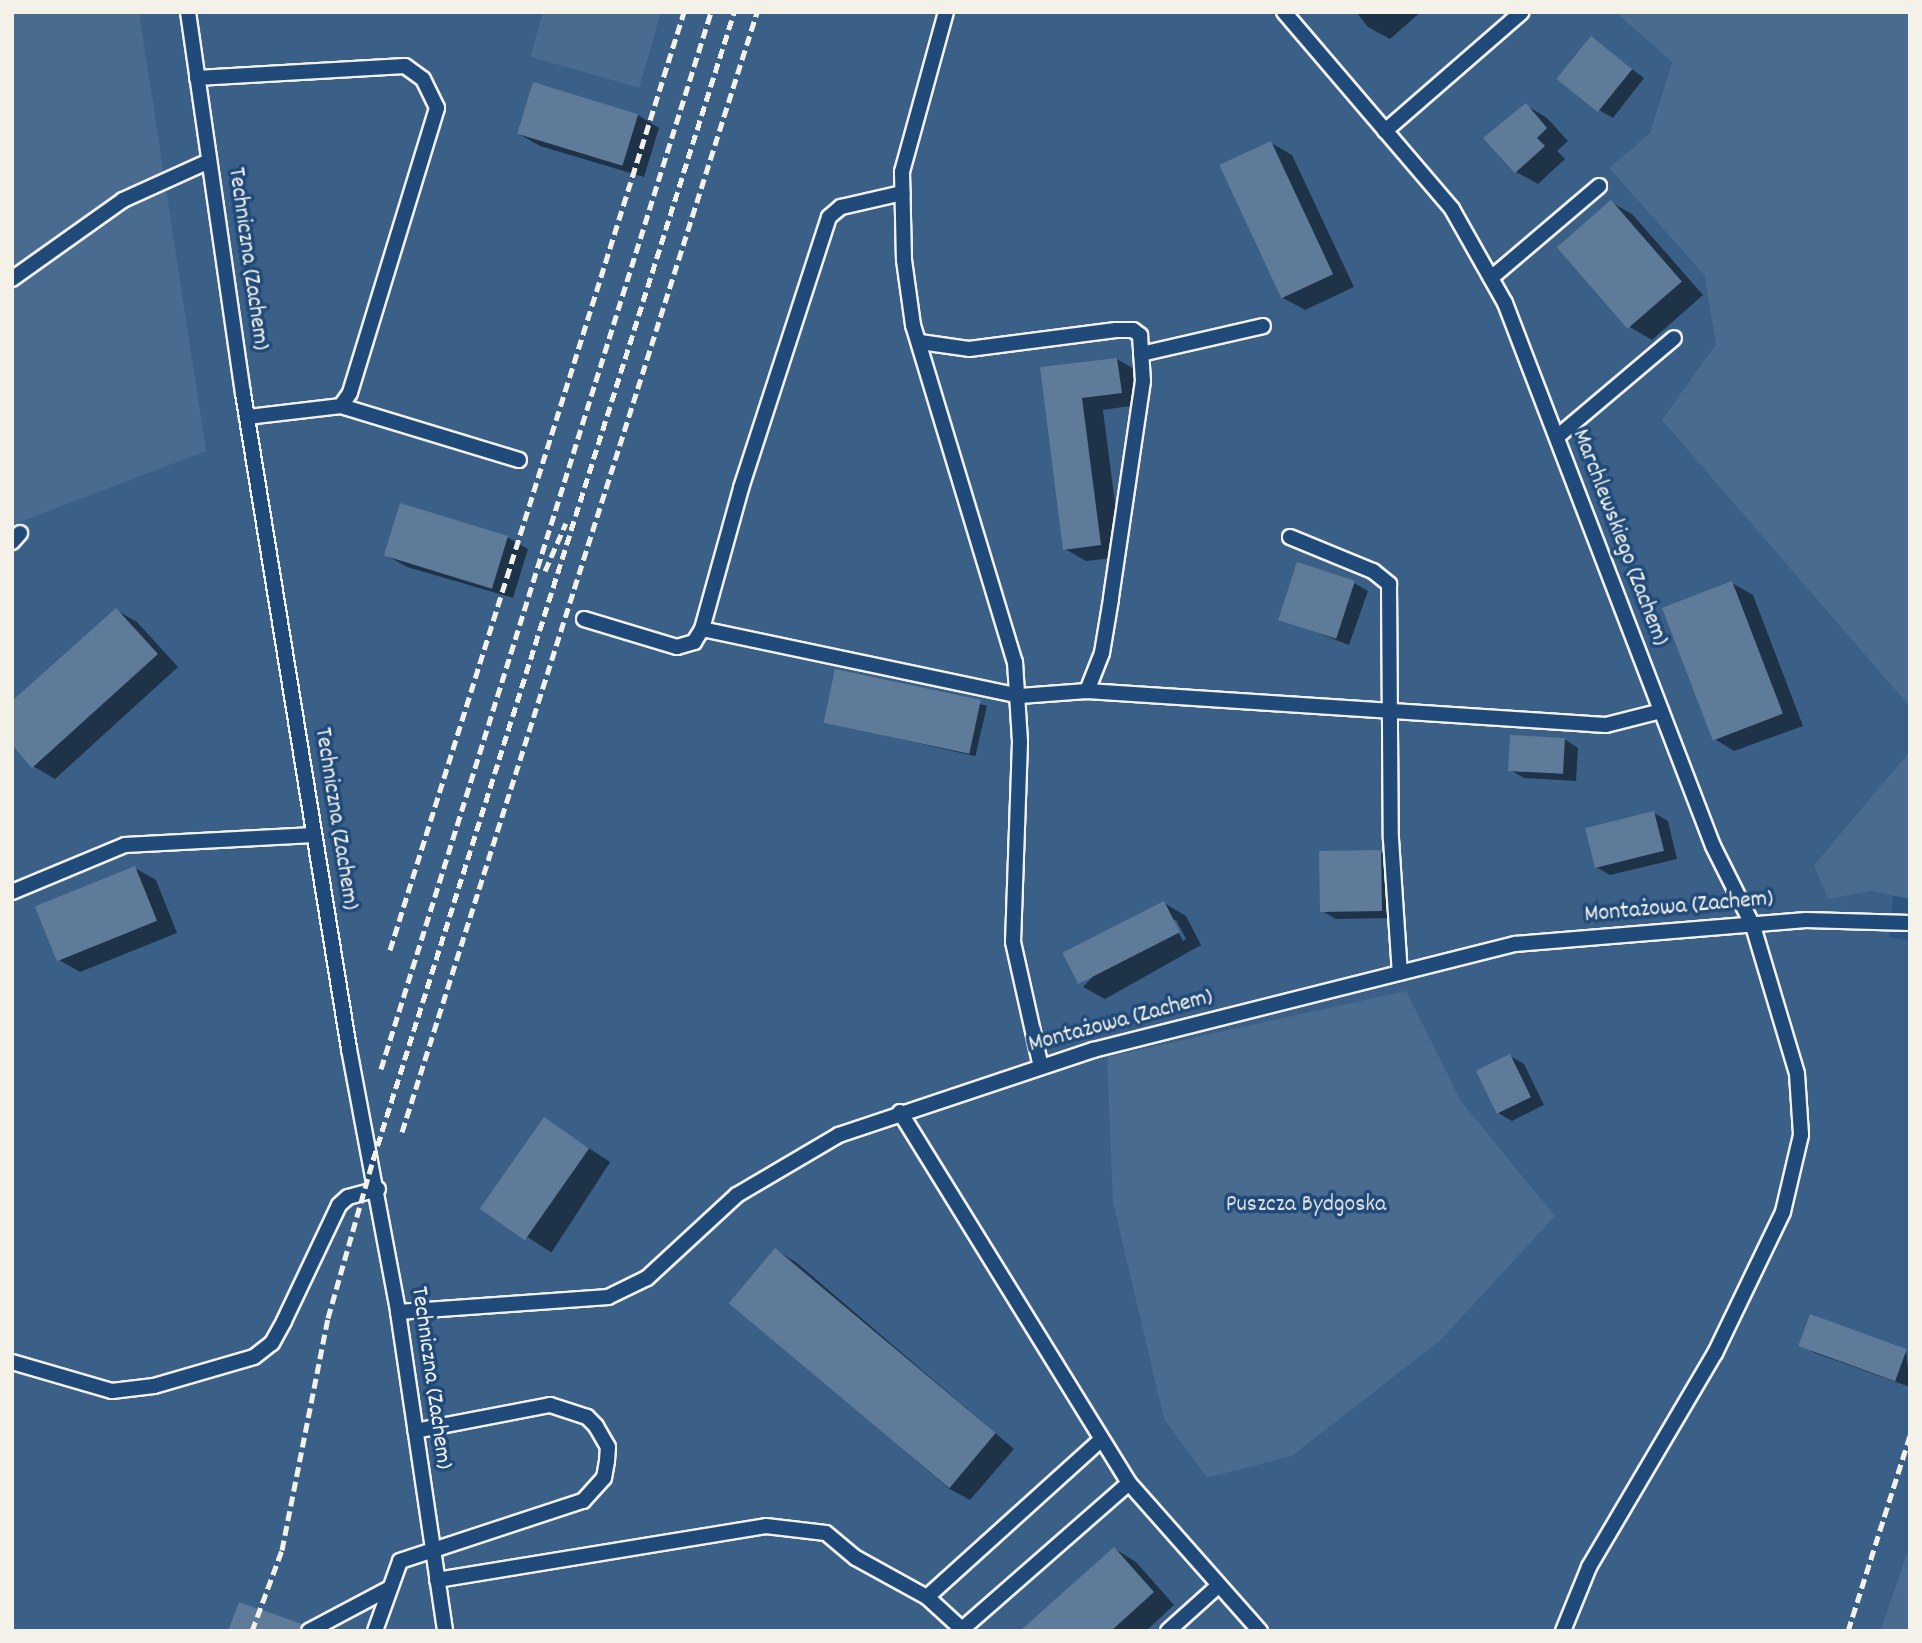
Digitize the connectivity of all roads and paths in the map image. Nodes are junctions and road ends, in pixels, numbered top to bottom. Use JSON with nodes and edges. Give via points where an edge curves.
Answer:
{"nodes":[{"id":1,"x":188,"y":12,"type":"edge"},
{"id":2,"x":946,"y":12,"type":"edge"},
{"id":3,"x":1284,"y":12,"type":"edge"},
{"id":4,"x":1522,"y":12,"type":"edge"},
{"id":5,"x":197,"y":78,"type":"junction"},
{"id":6,"x":1385,"y":131,"type":"junction"},
{"id":7,"x":209,"y":161,"type":"junction"},
{"id":8,"x":1599,"y":186,"type":"dead end"},
{"id":9,"x":902,"y":193,"type":"junction"},
{"id":10,"x":1491,"y":278,"type":"junction"},
{"id":11,"x":12,"y":279,"type":"edge"},
{"id":12,"x":1263,"y":326,"type":"dead end"},
{"id":13,"x":1674,"y":338,"type":"dead end"},
{"id":14,"x":920,"y":342,"type":"junction"},
{"id":15,"x":1141,"y":354,"type":"junction"},
{"id":16,"x":341,"y":406,"type":"junction"},
{"id":17,"x":247,"y":417,"type":"junction"},
{"id":18,"x":1557,"y":437,"type":"junction"},
{"id":19,"x":519,"y":460,"type":"dead end"},
{"id":20,"x":1290,"y":537,"type":"dead end"},
{"id":21,"x":584,"y":620,"type":"dead end"},
{"id":22,"x":702,"y":629,"type":"junction"},
{"id":23,"x":1087,"y":691,"type":"junction"},
{"id":24,"x":1020,"y":696,"type":"junction"},
{"id":25,"x":1661,"y":711,"type":"junction"},
{"id":26,"x":1390,"y":713,"type":"junction"},
{"id":27,"x":314,"y":835,"type":"junction"},
{"id":28,"x":12,"y":892,"type":"edge"},
{"id":29,"x":1910,"y":923,"type":"edge"},
{"id":30,"x":1753,"y":926,"type":"junction"},
{"id":31,"x":1400,"y":973,"type":"junction"},
{"id":32,"x":1041,"y":1067,"type":"junction"},
{"id":33,"x":900,"y":1112,"type":"junction"},
{"id":34,"x":378,"y":1189,"type":"junction"},
{"id":35,"x":398,"y":1312,"type":"junction"},
{"id":36,"x":12,"y":1362,"type":"edge"},
{"id":37,"x":415,"y":1431,"type":"junction"},
{"id":38,"x":1101,"y":1440,"type":"junction"},
{"id":39,"x":1129,"y":1483,"type":"junction"},
{"id":40,"x":433,"y":1552,"type":"junction"},
{"id":41,"x":437,"y":1580,"type":"junction"},
{"id":42,"x":1218,"y":1586,"type":"junction"},
{"id":43,"x":390,"y":1588,"type":"junction"},
{"id":44,"x":927,"y":1597,"type":"junction"},
{"id":45,"x":963,"y":1630,"type":"edge"},
{"id":46,"x":309,"y":1631,"type":"edge"},
{"id":47,"x":375,"y":1631,"type":"edge"},
{"id":48,"x":445,"y":1631,"type":"edge"},
{"id":49,"x":1168,"y":1631,"type":"edge"},
{"id":50,"x":1261,"y":1631,"type":"edge"},
{"id":51,"x":1563,"y":1631,"type":"edge"}],
"edges":[{"from":1,"to":5,"type":"lane","name":"Techniczna (Zachem)"},
{"from":2,"to":9,"type":"lane","via":[[902,172]]},
{"from":3,"to":6,"type":"lane","name":"Marchlewskiego (Zachem)"},
{"from":4,"to":6,"type":"lane"},
{"from":5,"to":7,"type":"lane","name":"Techniczna (Zachem)"},
{"from":5,"to":16,"type":"lane","via":[[405,66],[423,79],[437,108],[350,393]]},
{"from":6,"to":10,"type":"lane","name":"Marchlewskiego (Zachem)","via":[[1452,209]]},
{"from":7,"to":11,"type":"lane","via":[[123,200]]},
{"from":7,"to":17,"type":"lane","name":"Techniczna (Zachem)"},
{"from":8,"to":10,"type":"lane"},
{"from":9,"to":14,"type":"lane","via":[[904,260],[913,325]]},
{"from":9,"to":22,"type":"lane","via":[[842,207],[829,217],[741,488]]},
{"from":10,"to":18,"type":"lane","name":"Marchlewskiego (Zachem)"},
{"from":12,"to":15,"type":"lane"},
{"from":13,"to":18,"type":"lane"},
{"from":14,"to":15,"type":"lane","via":[[969,349],[1133,330],[1140,335]]},
{"from":14,"to":24,"type":"lane","via":[[1015,662]]},
{"from":15,"to":23,"type":"lane","via":[[1143,381],[1111,600],[1102,653]]},
{"from":16,"to":17,"type":"lane"},
{"from":16,"to":19,"type":"lane"},
{"from":17,"to":27,"type":"lane","name":"Techniczna (Zachem)"},
{"from":18,"to":25,"type":"lane","name":"Marchlewskiego (Zachem)"},
{"from":20,"to":26,"type":"lane","via":[[1373,571],[1389,584]]},
{"from":21,"to":22,"type":"lane","via":[[677,647],[694,642]]},
{"from":22,"to":24,"type":"lane"},
{"from":23,"to":24,"type":"lane"},
{"from":23,"to":26,"type":"lane"},
{"from":24,"to":32,"type":"lane","via":[[1013,942]]},
{"from":25,"to":26,"type":"lane","via":[[1606,725]]},
{"from":25,"to":30,"type":"lane","name":"Marchlewskiego (Zachem)","via":[[1713,846]]},
{"from":26,"to":31,"type":"lane","via":[[1391,839]]},
{"from":27,"to":28,"type":"lane","via":[[125,845]]},
{"from":27,"to":34,"type":"lane","name":"Techniczna (Zachem)","via":[[349,1049]]},
{"from":29,"to":30,"type":"lane","name":"Montażowa (Zachem)","via":[[1806,920]]},
{"from":30,"to":31,"type":"lane","name":"Montażowa (Zachem)","via":[[1515,944]]},
{"from":30,"to":51,"type":"lane","name":"Marchlewskiego (Zachem)","via":[[1797,1074],[1801,1135],[1783,1212],[1715,1353],[1590,1567]]},
{"from":31,"to":32,"type":"lane","name":"Montażowa (Zachem)"},
{"from":32,"to":33,"type":"lane","name":"Montażowa (Zachem)"},
{"from":33,"to":35,"type":"lane","name":"Montażowa (Zachem)","via":[[839,1135],[737,1195],[647,1278],[608,1297]]},
{"from":33,"to":38,"type":"lane"},
{"from":34,"to":35,"type":"lane","name":"Techniczna (Zachem)"},
{"from":34,"to":36,"type":"lane","via":[[348,1197],[340,1205],[272,1343],[254,1357],[154,1386],[112,1391]]},
{"from":35,"to":37,"type":"lane","name":"Techniczna (Zachem)"},
{"from":37,"to":40,"type":"lane","name":"Techniczna (Zachem)"},
{"from":37,"to":40,"type":"lane","via":[[550,1405],[587,1417],[608,1447],[604,1478],[583,1501]]},
{"from":38,"to":39,"type":"lane"},
{"from":38,"to":44,"type":"lane"},
{"from":39,"to":42,"type":"lane"},
{"from":39,"to":45,"type":"lane"},
{"from":40,"to":41,"type":"lane","name":"Techniczna (Zachem)"},
{"from":40,"to":43,"type":"lane","via":[[400,1561]]},
{"from":41,"to":44,"type":"lane","via":[[766,1526],[826,1533],[856,1558]]},
{"from":41,"to":48,"type":"lane","name":"Techniczna (Zachem)"},
{"from":42,"to":49,"type":"lane"},
{"from":42,"to":50,"type":"lane"},
{"from":43,"to":46,"type":"lane"},
{"from":43,"to":47,"type":"lane"},
{"from":44,"to":45,"type":"lane"}]}
